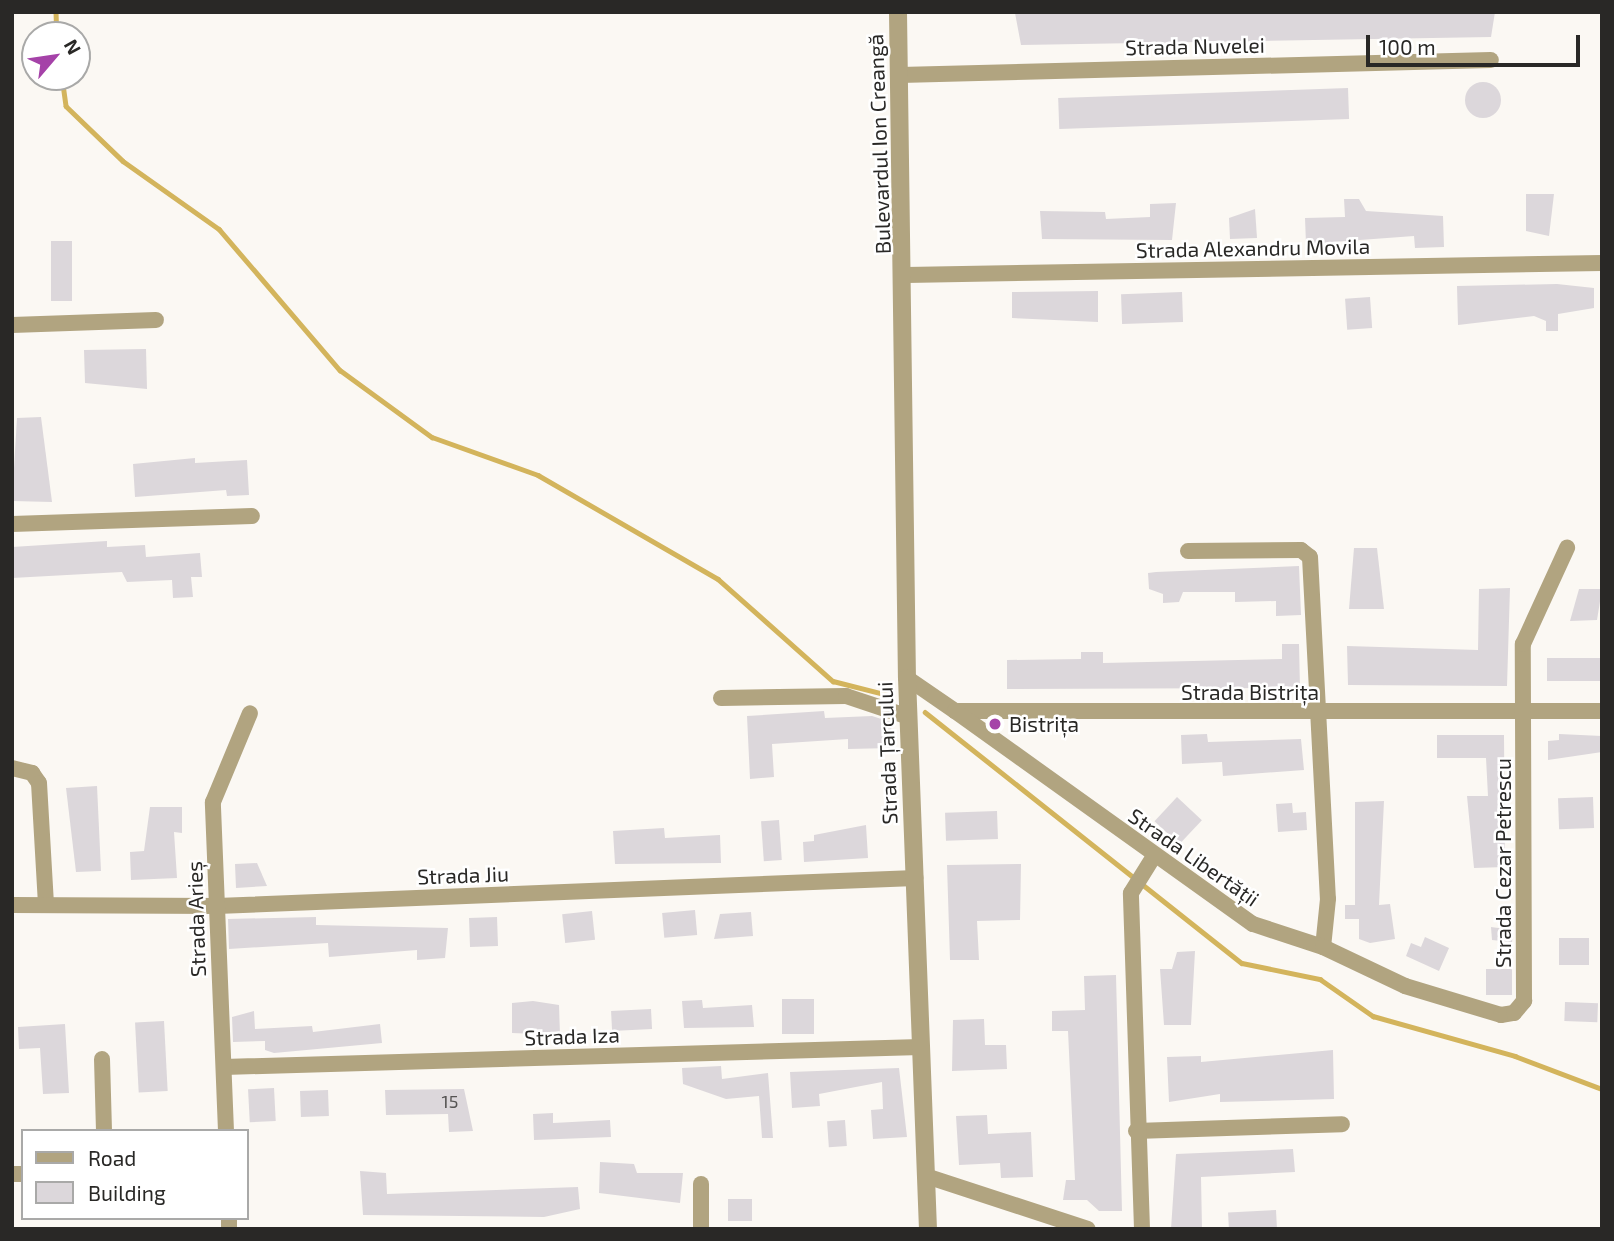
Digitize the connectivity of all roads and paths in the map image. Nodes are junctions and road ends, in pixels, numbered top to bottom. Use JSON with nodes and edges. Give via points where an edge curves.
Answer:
{"nodes":[{"id":1,"x":898,"y":12,"type":"edge"},
{"id":2,"x":1490,"y":60,"type":"dead end"},
{"id":3,"x":900,"y":75,"type":"junction"},
{"id":4,"x":1602,"y":263,"type":"edge"},
{"id":5,"x":906,"y":275,"type":"junction"},
{"id":6,"x":156,"y":320,"type":"dead end"},
{"id":7,"x":12,"y":326,"type":"edge"},
{"id":8,"x":252,"y":516,"type":"dead end"},
{"id":9,"x":12,"y":524,"type":"edge"},
{"id":10,"x":1567,"y":548,"type":"dead end"},
{"id":11,"x":1188,"y":551,"type":"dead end"},
{"id":12,"x":907,"y":678,"type":"junction"},
{"id":13,"x":721,"y":698,"type":"dead end"},
{"id":14,"x":954,"y":710,"type":"junction"},
{"id":15,"x":1524,"y":711,"type":"junction"},
{"id":16,"x":1602,"y":711,"type":"edge"},
{"id":17,"x":250,"y":713,"type":"dead end"},
{"id":18,"x":1316,"y":714,"type":"junction"},
{"id":19,"x":909,"y":717,"type":"junction"},
{"id":20,"x":12,"y":768,"type":"edge"},
{"id":21,"x":1154,"y":856,"type":"junction"},
{"id":22,"x":915,"y":878,"type":"junction"},
{"id":23,"x":12,"y":905,"type":"edge"},
{"id":24,"x":46,"y":905,"type":"junction"},
{"id":25,"x":217,"y":906,"type":"junction"},
{"id":26,"x":1323,"y":947,"type":"junction"},
{"id":27,"x":1514,"y":1013,"type":"joint"},
{"id":28,"x":921,"y":1047,"type":"junction"},
{"id":29,"x":102,"y":1059,"type":"dead end"},
{"id":30,"x":223,"y":1067,"type":"junction"},
{"id":31,"x":1342,"y":1124,"type":"dead end"},
{"id":32,"x":104,"y":1129,"type":"edge"},
{"id":33,"x":226,"y":1129,"type":"edge"},
{"id":34,"x":1136,"y":1131,"type":"junction"},
{"id":35,"x":926,"y":1176,"type":"junction"},
{"id":36,"x":701,"y":1184,"type":"dead end"},
{"id":37,"x":701,"y":1229,"type":"edge"},
{"id":38,"x":928,"y":1229,"type":"edge"},
{"id":39,"x":1088,"y":1229,"type":"edge"},
{"id":40,"x":1142,"y":1229,"type":"edge"}],
"edges":[{"from":1,"to":3,"type":"street","name":"Bulevardul Ion Creangă"},
{"from":2,"to":3,"type":"street","name":"Strada Nuvelei"},
{"from":3,"to":5,"type":"street","name":"Bulevardul Ion Creangă"},
{"from":4,"to":5,"type":"street","name":"Strada Alexandru Movila"},
{"from":5,"to":12,"type":"street","name":"Strada Țarcului"},
{"from":6,"to":7,"type":"street"},
{"from":8,"to":9,"type":"street"},
{"from":10,"to":15,"type":"street","name":"Strada Cezar Petrescu","via":[[1523,644]]},
{"from":11,"to":18,"type":"street","via":[[1301,550],[1310,557]]},
{"from":12,"to":14,"type":"street"},
{"from":12,"to":19,"type":"street","name":"Strada Țarcului"},
{"from":13,"to":19,"type":"street","via":[[846,696]]},
{"from":14,"to":18,"type":"street","name":"Strada Bistrița"},
{"from":14,"to":21,"type":"street","name":"Strada Libertății"},
{"from":15,"to":16,"type":"street","name":"Strada Bistrița"},
{"from":15,"to":18,"type":"street","name":"Strada Bistrița"},
{"from":15,"to":27,"type":"street","name":"Strada Cezar Petrescu","via":[[1524,1001]]},
{"from":17,"to":25,"type":"street","name":"Strada Arieș","via":[[213,802]]},
{"from":18,"to":26,"type":"street","via":[[1328,899]]},
{"from":19,"to":22,"type":"street","name":"Strada Țarcului"},
{"from":20,"to":24,"type":"street","via":[[32,773],[39,783]]},
{"from":21,"to":26,"type":"street","name":"Strada Libertății","via":[[1253,924]]},
{"from":21,"to":34,"type":"street","via":[[1131,893]]},
{"from":22,"to":25,"type":"street","name":"Strada Jiu"},
{"from":22,"to":28,"type":"street","name":"Strada Țarcului"},
{"from":23,"to":24,"type":"street","name":"Strada Jiu"},
{"from":24,"to":25,"type":"street","name":"Strada Jiu"},
{"from":25,"to":30,"type":"street","name":"Strada Arieș"},
{"from":26,"to":27,"type":"street","name":"Strada Libertății","via":[[1405,986],[1500,1015]]},
{"from":28,"to":30,"type":"street","name":"Strada Iza"},
{"from":28,"to":35,"type":"street","name":"Strada Țarcului"},
{"from":29,"to":32,"type":"street"},
{"from":30,"to":33,"type":"street","name":"Strada Arieș"},
{"from":31,"to":34,"type":"street"},
{"from":34,"to":40,"type":"street"},
{"from":35,"to":38,"type":"street","name":"Strada Țarcului"},
{"from":35,"to":39,"type":"street"},
{"from":36,"to":37,"type":"street"}]}
